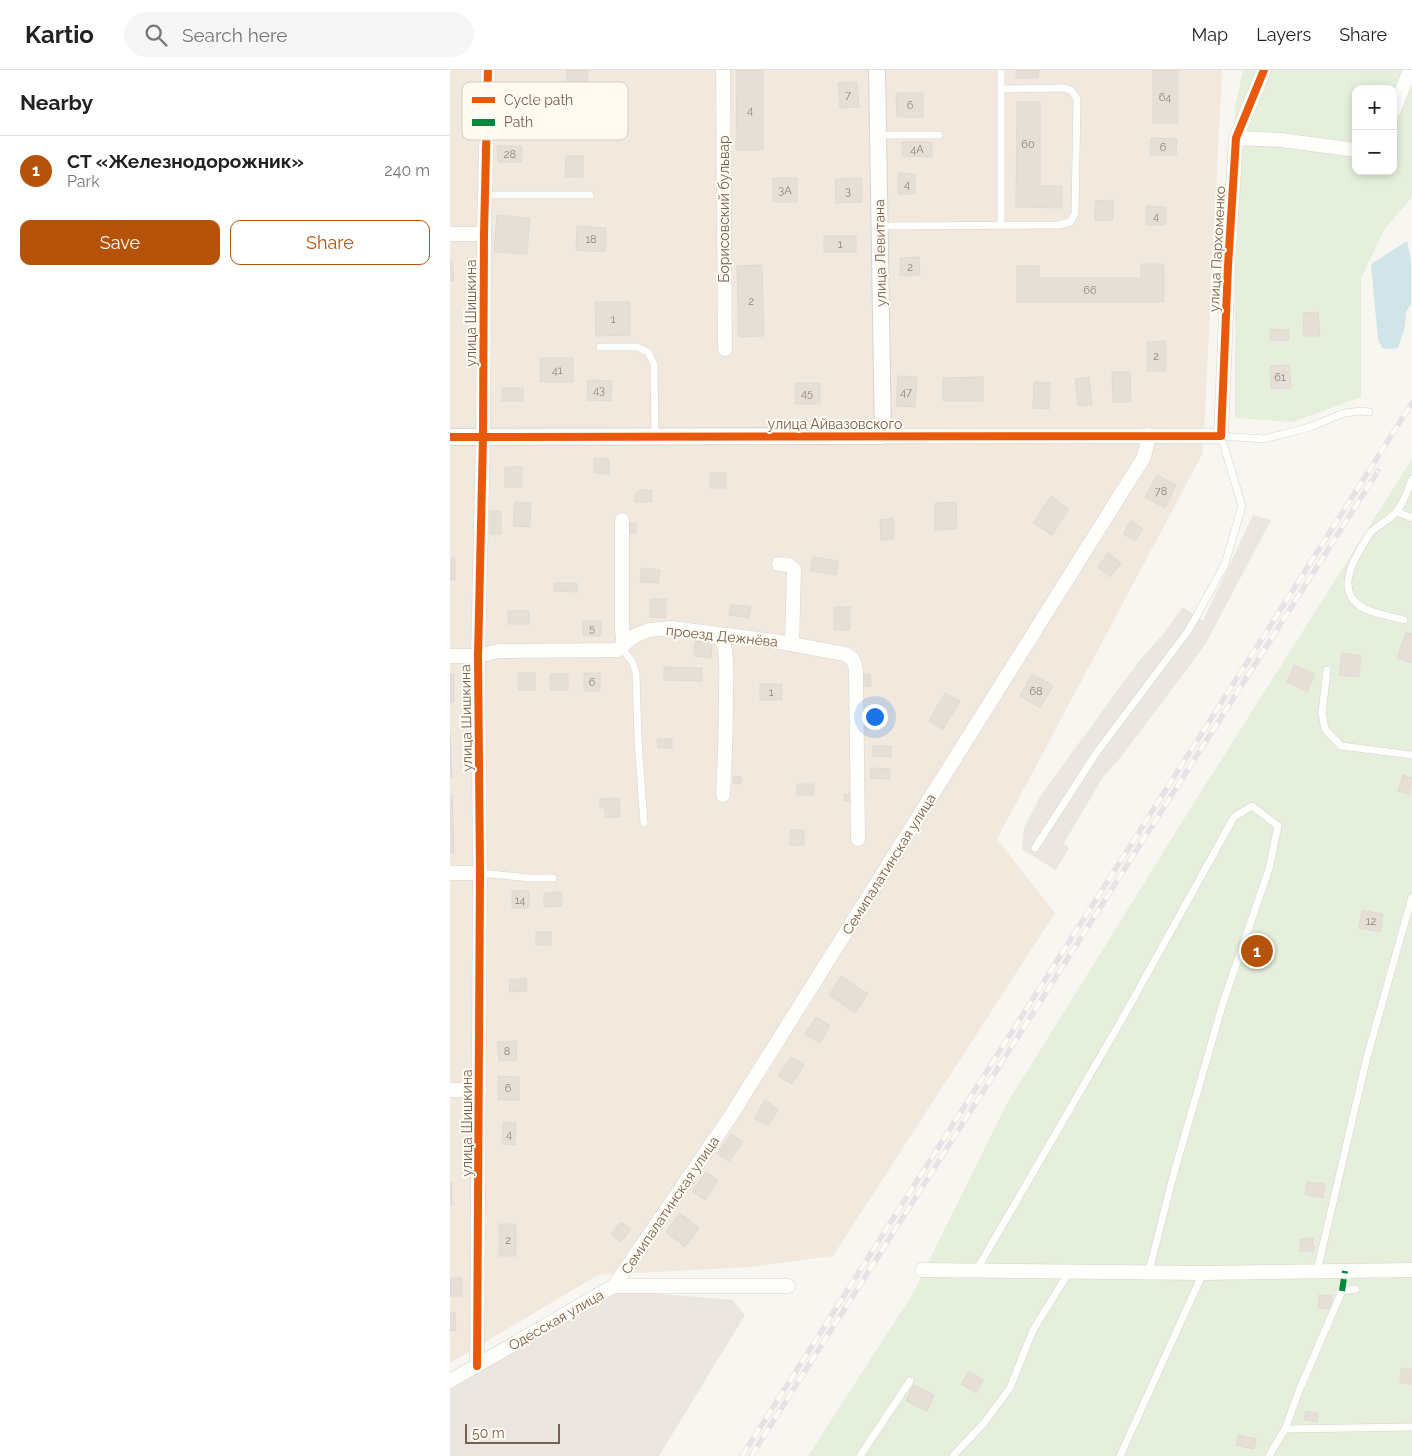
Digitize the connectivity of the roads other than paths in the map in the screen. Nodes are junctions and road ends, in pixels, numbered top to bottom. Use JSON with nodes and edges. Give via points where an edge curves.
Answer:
{"nodes":[{"id":1,"x":723,"y":70,"type":"edge"},
{"id":2,"x":877,"y":70,"type":"edge"},
{"id":3,"x":1001,"y":70,"type":"edge"},
{"id":4,"x":1264,"y":70,"type":"edge"},
{"id":5,"x":1410,"y":70,"type":"edge"},
{"id":6,"x":1001,"y":89,"type":"junction"},
{"id":7,"x":1397,"y":102,"type":"edge"},
{"id":8,"x":877,"y":135,"type":"junction"},
{"id":9,"x":939,"y":135,"type":"dead end"},
{"id":10,"x":1236,"y":138,"type":"junction"},
{"id":11,"x":486,"y":140,"type":"edge"},
{"id":12,"x":1352,"y":149,"type":"edge"},
{"id":13,"x":485,"y":195,"type":"junction"},
{"id":14,"x":590,"y":195,"type":"dead end"},
{"id":15,"x":1001,"y":224,"type":"junction"},
{"id":16,"x":879,"y":226,"type":"junction"},
{"id":17,"x":450,"y":234,"type":"edge"},
{"id":18,"x":484,"y":234,"type":"junction"},
{"id":19,"x":600,"y":347,"type":"dead end"},
{"id":20,"x":725,"y":349,"type":"dead end"},
{"id":21,"x":1369,"y":412,"type":"dead end"},
{"id":22,"x":1149,"y":435,"type":"junction"},
{"id":23,"x":883,"y":436,"type":"junction"},
{"id":24,"x":1221,"y":436,"type":"junction"},
{"id":25,"x":450,"y":437,"type":"edge"},
{"id":26,"x":655,"y":437,"type":"junction"},
{"id":27,"x":483,"y":438,"type":"junction"},
{"id":28,"x":1412,"y":479,"type":"edge"},
{"id":29,"x":1397,"y":512,"type":"junction"},
{"id":30,"x":1412,"y":518,"type":"edge"},
{"id":31,"x":622,"y":520,"type":"dead end"},
{"id":32,"x":780,"y":564,"type":"dead end"},
{"id":33,"x":1404,"y":620,"type":"dead end"},
{"id":34,"x":720,"y":635,"type":"junction"},
{"id":35,"x":792,"y":644,"type":"junction"},
{"id":36,"x":622,"y":647,"type":"junction"},
{"id":37,"x":450,"y":656,"type":"edge"},
{"id":38,"x":478,"y":656,"type":"junction"},
{"id":39,"x":1327,"y":670,"type":"dead end"},
{"id":40,"x":1412,"y":755,"type":"edge"},
{"id":41,"x":723,"y":795,"type":"dead end"},
{"id":42,"x":644,"y":823,"type":"dead end"},
{"id":43,"x":858,"y":839,"type":"dead end"},
{"id":44,"x":1035,"y":848,"type":"dead end"},
{"id":45,"x":450,"y":873,"type":"edge"},
{"id":46,"x":480,"y":873,"type":"junction"},
{"id":47,"x":553,"y":878,"type":"dead end"},
{"id":48,"x":1412,"y":897,"type":"edge"},
{"id":49,"x":450,"y":1090,"type":"edge"},
{"id":50,"x":480,"y":1090,"type":"junction"},
{"id":51,"x":922,"y":1270,"type":"dead end"},
{"id":52,"x":976,"y":1270,"type":"junction"},
{"id":53,"x":1412,"y":1270,"type":"edge"},
{"id":54,"x":1149,"y":1271,"type":"junction"},
{"id":55,"x":1317,"y":1271,"type":"junction"},
{"id":56,"x":1069,"y":1272,"type":"junction"},
{"id":57,"x":1203,"y":1273,"type":"junction"},
{"id":58,"x":614,"y":1286,"type":"junction"},
{"id":59,"x":788,"y":1286,"type":"dead end"},
{"id":60,"x":1356,"y":1289,"type":"dead end"},
{"id":61,"x":478,"y":1366,"type":"junction"},
{"id":62,"x":450,"y":1381,"type":"edge"},
{"id":63,"x":910,"y":1381,"type":"dead end"},
{"id":64,"x":1412,"y":1427,"type":"edge"},
{"id":65,"x":1285,"y":1429,"type":"junction"},
{"id":66,"x":860,"y":1456,"type":"edge"},
{"id":67,"x":953,"y":1456,"type":"edge"},
{"id":68,"x":1120,"y":1456,"type":"edge"},
{"id":69,"x":1269,"y":1456,"type":"edge"}],
"edges":[{"from":1,"to":20,"type":"street","name":"Борисовский бульвар"},
{"from":2,"to":8,"type":"street","name":"улица Левитана"},
{"from":3,"to":6,"type":"lane"},
{"from":4,"to":10,"type":"street","name":"улица Пархоменко"},
{"from":5,"to":7,"type":"street"},
{"from":6,"to":15,"type":"lane"},
{"from":6,"to":15,"type":"lane","via":[[1064,88],[1072,91],[1077,99],[1075,213],[1070,222],[1060,225]]},
{"from":8,"to":9,"type":"lane"},
{"from":8,"to":16,"type":"street","name":"улица Левитана"},
{"from":10,"to":12,"type":"street"},
{"from":10,"to":24,"type":"street","name":"улица Пархоменко"},
{"from":11,"to":13,"type":"street","name":"улица Шишкина"},
{"from":13,"to":14,"type":"lane"},
{"from":13,"to":18,"type":"street","name":"улица Шишкина"},
{"from":15,"to":16,"type":"lane"},
{"from":16,"to":23,"type":"street","name":"улица Левитана"},
{"from":17,"to":18,"type":"street"},
{"from":18,"to":27,"type":"street","name":"улица Шишкина"},
{"from":19,"to":26,"type":"lane","via":[[638,347],[648,352],[654,364]]},
{"from":21,"to":24,"type":"lane","name":"улица Айвазовского","via":[[1344,414],[1264,439]]},
{"from":22,"to":23,"type":"street","name":"улица Айвазовского"},
{"from":22,"to":24,"type":"street","name":"улица Айвазовского"},
{"from":22,"to":58,"type":"street","name":"Семипалатинская улица","via":[[1144,457],[746,1091]]},
{"from":23,"to":26,"type":"street","name":"улица Айвазовского"},
{"from":24,"to":44,"type":"lane","via":[[1242,506],[1225,564],[1188,631],[1097,752]]},
{"from":25,"to":27,"type":"street","name":"улица Айвазовского"},
{"from":26,"to":27,"type":"street","name":"улица Айвазовского"},
{"from":27,"to":38,"type":"street","name":"улица Шишкина"},
{"from":28,"to":29,"type":"lane"},
{"from":29,"to":30,"type":"lane"},
{"from":29,"to":33,"type":"lane","via":[[1371,532],[1352,562],[1348,585],[1360,605]]},
{"from":31,"to":36,"type":"street"},
{"from":32,"to":35,"type":"street","via":[[794,569]]},
{"from":34,"to":35,"type":"street","name":"проезд Дежнёва"},
{"from":34,"to":36,"type":"street","name":"проезд Дежнёва","via":[[672,628],[649,630],[634,636]]},
{"from":34,"to":41,"type":"street","via":[[725,644],[726,673]]},
{"from":35,"to":43,"type":"street","name":"проезд Дежнёва","via":[[851,657],[855,663]]},
{"from":36,"to":38,"type":"street","name":"проезд Дежнёва","via":[[617,650],[499,651]]},
{"from":36,"to":42,"type":"lane","via":[[636,674]]},
{"from":37,"to":38,"type":"street","name":"проезд Дежнёва"},
{"from":38,"to":46,"type":"street","name":"улица Шишкина"},
{"from":39,"to":40,"type":"lane","via":[[1322,713],[1325,729],[1341,746]]},
{"from":45,"to":46,"type":"street"},
{"from":46,"to":47,"type":"lane"},
{"from":46,"to":50,"type":"street","name":"улица Шишкина"},
{"from":48,"to":55,"type":"lane","via":[[1367,1057]]},
{"from":49,"to":50,"type":"street"},
{"from":50,"to":61,"type":"street","name":"улица Шишкина"},
{"from":51,"to":52,"type":"street"},
{"from":52,"to":54,"type":"lane","via":[[1125,1014],[1234,817],[1252,806],[1278,826],[1269,869],[1223,1002]]},
{"from":52,"to":56,"type":"street"},
{"from":53,"to":55,"type":"street"},
{"from":54,"to":56,"type":"street"},
{"from":54,"to":57,"type":"street"},
{"from":55,"to":57,"type":"street"},
{"from":56,"to":67,"type":"lane","via":[[1033,1330],[1010,1388],[984,1423]]},
{"from":57,"to":68,"type":"lane"},
{"from":58,"to":59,"type":"street","name":"Одесская улица"},
{"from":58,"to":61,"type":"street","name":"Одесская улица"},
{"from":60,"to":65,"type":"lane","via":[[1342,1291]]},
{"from":61,"to":62,"type":"street","name":"Одесская улица"},
{"from":63,"to":66,"type":"lane"},
{"from":64,"to":65,"type":"lane"},
{"from":65,"to":69,"type":"lane"}]}
